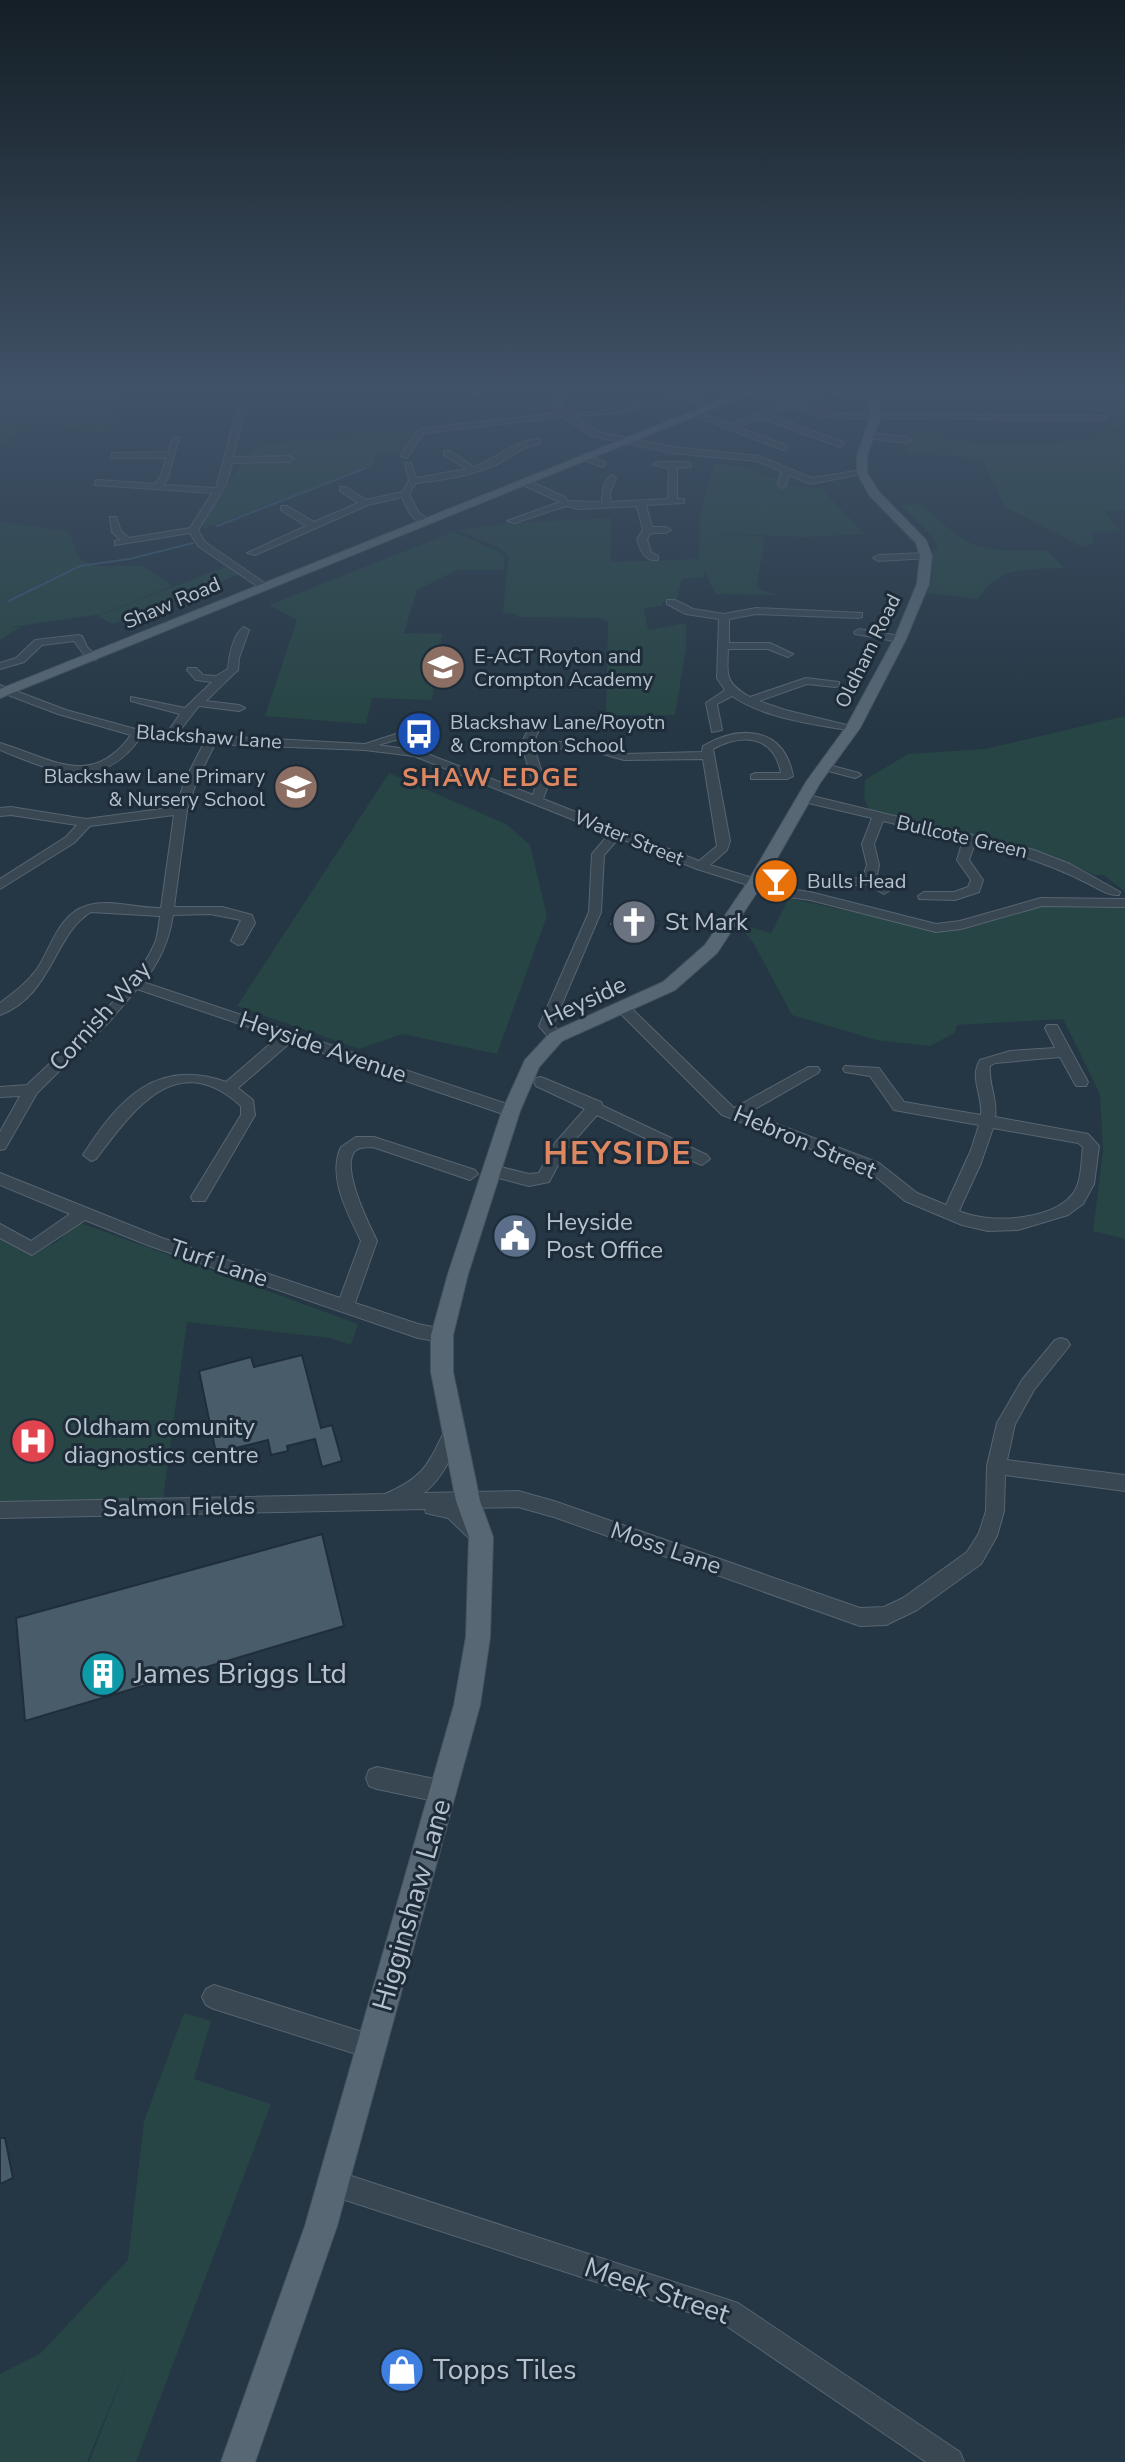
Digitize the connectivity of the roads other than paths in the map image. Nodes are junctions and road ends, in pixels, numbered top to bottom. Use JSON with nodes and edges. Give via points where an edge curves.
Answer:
{"nodes":[{"id":1,"x":210,"y":504,"type":"edge"},
{"id":2,"x":363,"y":504,"type":"edge"},
{"id":3,"x":410,"y":504,"type":"edge"},
{"id":4,"x":468,"y":504,"type":"edge"},
{"id":5,"x":562,"y":504,"type":"edge"},
{"id":6,"x":603,"y":504,"type":"edge"},
{"id":7,"x":607,"y":504,"type":"joint"},
{"id":8,"x":641,"y":504,"type":"joint"},
{"id":9,"x":884,"y":504,"type":"edge"},
{"id":10,"x":284,"y":508,"type":"dead end"},
{"id":11,"x":98,"y":517,"type":"dead end"},
{"id":12,"x":425,"y":521,"type":"junction"},
{"id":13,"x":512,"y":521,"type":"dead end"},
{"id":14,"x":313,"y":526,"type":"junction"},
{"id":15,"x":193,"y":530,"type":"junction"},
{"id":16,"x":648,"y":530,"type":"junction"},
{"id":17,"x":666,"y":530,"type":"dead end"},
{"id":18,"x":247,"y":539,"type":"dead end"},
{"id":19,"x":926,"y":556,"type":"junction"},
{"id":20,"x":655,"y":558,"type":"dead end"},
{"id":21,"x":878,"y":558,"type":"dead end"},
{"id":22,"x":263,"y":586,"type":"junction"},
{"id":23,"x":671,"y":602,"type":"dead end"},
{"id":24,"x":858,"y":615,"type":"dead end"},
{"id":25,"x":724,"y":617,"type":"junction"},
{"id":26,"x":244,"y":630,"type":"dead end"},
{"id":27,"x":859,"y":632,"type":"dead end"},
{"id":28,"x":900,"y":639,"type":"junction"},
{"id":29,"x":726,"y":646,"type":"junction"},
{"id":30,"x":788,"y":654,"type":"dead end"},
{"id":31,"x":92,"y":658,"type":"junction"},
{"id":32,"x":0,"y":666,"type":"edge"},
{"id":33,"x":192,"y":670,"type":"dead end"},
{"id":34,"x":218,"y":679,"type":"junction"},
{"id":35,"x":835,"y":684,"type":"dead end"},
{"id":36,"x":2,"y":689,"type":"edge"},
{"id":37,"x":732,"y":691,"type":"junction"},
{"id":38,"x":135,"y":699,"type":"dead end"},
{"id":39,"x":750,"y":701,"type":"junction"},
{"id":40,"x":198,"y":703,"type":"junction"},
{"id":41,"x":239,"y":708,"type":"dead end"},
{"id":42,"x":187,"y":712,"type":"junction"},
{"id":43,"x":853,"y":728,"type":"junction"},
{"id":44,"x":716,"y":730,"type":"dead end"},
{"id":45,"x":138,"y":733,"type":"junction"},
{"id":46,"x":170,"y":737,"type":"junction"},
{"id":47,"x":425,"y":738,"type":"dead end"},
{"id":48,"x":211,"y":740,"type":"junction"},
{"id":49,"x":0,"y":746,"type":"edge"},
{"id":50,"x":365,"y":747,"type":"junction"},
{"id":51,"x":706,"y":752,"type":"junction"},
{"id":52,"x":416,"y":753,"type":"joint"},
{"id":53,"x":622,"y":757,"type":"junction"},
{"id":54,"x":825,"y":767,"type":"junction"},
{"id":55,"x":604,"y":768,"type":"dead end"},
{"id":56,"x":855,"y":775,"type":"dead end"},
{"id":57,"x":755,"y":777,"type":"dead end"},
{"id":58,"x":804,"y":798,"type":"junction"},
{"id":59,"x":537,"y":801,"type":"junction"},
{"id":60,"x":181,"y":810,"type":"junction"},
{"id":61,"x":0,"y":812,"type":"edge"},
{"id":62,"x":878,"y":818,"type":"junction"},
{"id":63,"x":86,"y":823,"type":"junction"},
{"id":64,"x":617,"y":833,"type":"junction"},
{"id":65,"x":970,"y":838,"type":"junction"},
{"id":66,"x":701,"y":866,"type":"junction"},
{"id":67,"x":869,"y":880,"type":"junction"},
{"id":68,"x":851,"y":883,"type":"dead end"},
{"id":69,"x":0,"y":885,"type":"edge"},
{"id":70,"x":753,"y":886,"type":"junction"},
{"id":71,"x":884,"y":890,"type":"dead end"},
{"id":72,"x":1114,"y":892,"type":"dead end"},
{"id":73,"x":924,"y":896,"type":"dead end"},
{"id":74,"x":1125,"y":903,"type":"edge"},
{"id":75,"x":167,"y":911,"type":"junction"},
{"id":76,"x":238,"y":941,"type":"dead end"},
{"id":77,"x":135,"y":984,"type":"junction"},
{"id":78,"x":623,"y":1008,"type":"junction"},
{"id":79,"x":0,"y":1010,"type":"edge"},
{"id":80,"x":1052,"y":1028,"type":"dead end"},
{"id":81,"x":289,"y":1036,"type":"junction"},
{"id":82,"x":556,"y":1037,"type":"junction"},
{"id":83,"x":1064,"y":1052,"type":"junction"},
{"id":84,"x":850,"y":1069,"type":"dead end"},
{"id":85,"x":813,"y":1070,"type":"dead end"},
{"id":86,"x":541,"y":1082,"type":"dead end"},
{"id":87,"x":1081,"y":1082,"type":"dead end"},
{"id":88,"x":228,"y":1088,"type":"junction"},
{"id":89,"x":31,"y":1090,"type":"junction"},
{"id":90,"x":0,"y":1092,"type":"edge"},
{"id":91,"x":596,"y":1106,"type":"junction"},
{"id":92,"x":511,"y":1111,"type":"junction"},
{"id":93,"x":734,"y":1115,"type":"junction"},
{"id":94,"x":987,"y":1123,"type":"junction"},
{"id":95,"x":0,"y":1145,"type":"edge"},
{"id":96,"x":91,"y":1155,"type":"dead end"},
{"id":97,"x":702,"y":1159,"type":"dead end"},
{"id":98,"x":492,"y":1171,"type":"junction"},
{"id":99,"x":470,"y":1174,"type":"dead end"},
{"id":100,"x":2,"y":1182,"type":"edge"},
{"id":101,"x":199,"y":1197,"type":"dead end"},
{"id":102,"x":81,"y":1214,"type":"junction"},
{"id":103,"x":950,"y":1214,"type":"junction"},
{"id":104,"x":0,"y":1230,"type":"edge"},
{"id":105,"x":345,"y":1306,"type":"junction"},
{"id":106,"x":442,"y":1335,"type":"junction"},
{"id":107,"x":1061,"y":1345,"type":"dead end"},
{"id":108,"x":454,"y":1430,"type":"junction"},
{"id":109,"x":996,"y":1466,"type":"junction"},
{"id":110,"x":1125,"y":1483,"type":"edge"},
{"id":111,"x":468,"y":1501,"type":"junction"},
{"id":112,"x":410,"y":1503,"type":"junction"},
{"id":113,"x":359,"y":1504,"type":"junction"},
{"id":114,"x":0,"y":1510,"type":"edge"},
{"id":115,"x":481,"y":1537,"type":"junction"},
{"id":116,"x":377,"y":1778,"type":"dead end"},
{"id":117,"x":444,"y":1792,"type":"junction"},
{"id":118,"x":214,"y":1997,"type":"dead end"},
{"id":119,"x":372,"y":2047,"type":"junction"},
{"id":120,"x":333,"y":2183,"type":"junction"},
{"id":121,"x":238,"y":2462,"type":"edge"},
{"id":122,"x":950,"y":2462,"type":"edge"}],
"edges":[{"from":1,"to":15,"type":"street"},
{"from":2,"to":14,"type":"street"},
{"from":3,"to":12,"type":"street"},
{"from":4,"to":12,"type":"main road","name":"Shaw Road"},
{"from":5,"to":13,"type":"street"},
{"from":6,"to":7,"type":"street"},
{"from":7,"to":8,"type":"street"},
{"from":8,"to":16,"type":"street"},
{"from":9,"to":19,"type":"main road","via":[[917,535]]},
{"from":10,"to":14,"type":"street"},
{"from":11,"to":15,"type":"street","via":[[117,518],[122,542],[163,528]]},
{"from":12,"to":22,"type":"main road","name":"Shaw Road"},
{"from":14,"to":18,"type":"street","via":[[257,551]]},
{"from":15,"to":22,"type":"street","via":[[201,544]]},
{"from":16,"to":17,"type":"street"},
{"from":16,"to":20,"type":"street","via":[[642,539],[647,554]]},
{"from":19,"to":21,"type":"street"},
{"from":19,"to":28,"type":"main road","name":"Oldham Road","via":[[923,584]]},
{"from":22,"to":31,"type":"main road","name":"Shaw Road"},
{"from":23,"to":25,"type":"street","via":[[690,612]]},
{"from":24,"to":25,"type":"street","via":[[756,611]]},
{"from":25,"to":29,"type":"street"},
{"from":26,"to":34,"type":"street","via":[[233,670]]},
{"from":27,"to":28,"type":"street"},
{"from":28,"to":43,"type":"main road","name":"Oldham Road"},
{"from":29,"to":30,"type":"street","via":[[770,646]]},
{"from":29,"to":37,"type":"street","via":[[722,678]]},
{"from":31,"to":32,"type":"street","via":[[78,638],[56,638],[39,642],[20,660]]},
{"from":31,"to":36,"type":"main road","name":"Shaw Road"},
{"from":33,"to":34,"type":"street","via":[[200,678]]},
{"from":34,"to":40,"type":"street"},
{"from":35,"to":39,"type":"street","via":[[806,681]]},
{"from":36,"to":45,"type":"street","name":"Blackshaw Lane"},
{"from":37,"to":39,"type":"street"},
{"from":37,"to":44,"type":"street","via":[[711,703]]},
{"from":38,"to":42,"type":"street"},
{"from":39,"to":43,"type":"street"},
{"from":40,"to":41,"type":"street"},
{"from":40,"to":42,"type":"street"},
{"from":42,"to":46,"type":"street"},
{"from":43,"to":54,"type":"main road","name":"Oldham Road"},
{"from":45,"to":46,"type":"street","name":"Blackshaw Lane"},
{"from":45,"to":49,"type":"street","via":[[121,756],[89,769],[60,769]]},
{"from":46,"to":48,"type":"street","name":"Blackshaw Lane"},
{"from":47,"to":50,"type":"street","via":[[399,736]]},
{"from":48,"to":50,"type":"street","name":"Blackshaw Lane"},
{"from":48,"to":60,"type":"street","name":"Cornish Way"},
{"from":50,"to":52,"type":"street","name":"Blackshaw Lane"},
{"from":51,"to":53,"type":"street"},
{"from":51,"to":57,"type":"street","via":[[725,737],[766,739],[780,750],[787,776]]},
{"from":51,"to":66,"type":"street","via":[[724,841]]},
{"from":52,"to":59,"type":"street","name":"Water Street"},
{"from":53,"to":55,"type":"street"},
{"from":53,"to":59,"type":"street","via":[[530,738],[541,788]]},
{"from":54,"to":56,"type":"street"},
{"from":54,"to":58,"type":"main road","name":"Oldham Road"},
{"from":58,"to":62,"type":"street","name":"Bullcote Green"},
{"from":58,"to":70,"type":"main road","name":"Heyside"},
{"from":59,"to":64,"type":"street","name":"Water Street"},
{"from":60,"to":63,"type":"street"},
{"from":60,"to":75,"type":"street","name":"Cornish Way"},
{"from":61,"to":63,"type":"street"},
{"from":62,"to":65,"type":"street","name":"Bullcote Green"},
{"from":62,"to":67,"type":"street","via":[[868,844],[873,865]]},
{"from":63,"to":69,"type":"street","via":[[70,840]]},
{"from":64,"to":66,"type":"street","name":"Water Street"},
{"from":64,"to":82,"type":"street","via":[[598,854],[595,912],[546,1026]]},
{"from":65,"to":72,"type":"street","name":"Bullcote Green","via":[[1049,859]]},
{"from":65,"to":73,"type":"street","via":[[963,860],[977,880],[974,889],[955,896]]},
{"from":66,"to":70,"type":"street","name":"Water Street"},
{"from":67,"to":68,"type":"street"},
{"from":67,"to":71,"type":"street"},
{"from":70,"to":74,"type":"street","name":"Water Street","via":[[936,928],[1041,902]]},
{"from":70,"to":78,"type":"main road","name":"Heyside","via":[[711,949],[690,969],[658,993]]},
{"from":75,"to":76,"type":"street","via":[[244,916],[248,923]]},
{"from":75,"to":77,"type":"street","name":"Cornish Way","via":[[163,939]]},
{"from":75,"to":79,"type":"street","via":[[97,907],[79,913],[38,977]]},
{"from":77,"to":81,"type":"street","name":"Heyside Avenue"},
{"from":77,"to":89,"type":"street","name":"Cornish Way"},
{"from":78,"to":82,"type":"main road","name":"Heyside"},
{"from":78,"to":93,"type":"street","name":"Hebron Street"},
{"from":80,"to":83,"type":"street"},
{"from":81,"to":88,"type":"street"},
{"from":81,"to":92,"type":"street","name":"Heyside Avenue"},
{"from":82,"to":92,"type":"main road","name":"Heyside","via":[[531,1064]]},
{"from":83,"to":87,"type":"street"},
{"from":83,"to":94,"type":"street","via":[[988,1060],[982,1076],[990,1095]]},
{"from":84,"to":94,"type":"street","via":[[874,1071],[899,1106]]},
{"from":85,"to":93,"type":"street"},
{"from":86,"to":91,"type":"street"},
{"from":88,"to":96,"type":"street","via":[[181,1077],[159,1082],[140,1095]]},
{"from":88,"to":101,"type":"street","via":[[248,1104],[248,1115]]},
{"from":89,"to":90,"type":"street"},
{"from":89,"to":95,"type":"street","name":"Cornish Way"},
{"from":91,"to":97,"type":"street"},
{"from":91,"to":98,"type":"street","via":[[560,1147],[544,1178]]},
{"from":92,"to":98,"type":"main road","name":"Heyside"},
{"from":93,"to":103,"type":"street","name":"Hebron Street","via":[[874,1167],[911,1197]]},
{"from":94,"to":103,"type":"street"},
{"from":94,"to":103,"type":"street","name":"Hebron Street","via":[[1083,1138],[1091,1146],[1086,1184],[1062,1211],[1018,1224],[988,1225]]},
{"from":98,"to":106,"type":"main road","name":"Heyside"},
{"from":99,"to":105,"type":"street","via":[[374,1142],[351,1146],[342,1178],[369,1241]]},
{"from":100,"to":102,"type":"street","name":"Turf Lane"},
{"from":102,"to":104,"type":"street","via":[[32,1249]]},
{"from":102,"to":105,"type":"street","name":"Turf Lane"},
{"from":105,"to":106,"type":"street","name":"Turf Lane"},
{"from":106,"to":108,"type":"main road","name":"Higginshaw Lane","via":[[442,1372]]},
{"from":107,"to":109,"type":"street","via":[[1014,1407]]},
{"from":108,"to":111,"type":"main road","name":"Higginshaw Lane"},
{"from":108,"to":113,"type":"street","name":"Salmon Fields","via":[[438,1469],[420,1487],[397,1498]]},
{"from":109,"to":110,"type":"street"},
{"from":109,"to":111,"type":"street","name":"Moss Lane","via":[[995,1511],[974,1558],[886,1616],[860,1617],[518,1499]]},
{"from":111,"to":112,"type":"street","name":"Salmon Fields"},
{"from":111,"to":115,"type":"main road","name":"Higginshaw Lane"},
{"from":112,"to":113,"type":"street","name":"Salmon Fields"},
{"from":112,"to":115,"type":"street","name":"Salmon Fields","via":[[453,1511]]},
{"from":113,"to":114,"type":"street","name":"Salmon Fields"},
{"from":115,"to":117,"type":"main road","name":"Higginshaw Lane","via":[[478,1637]]},
{"from":116,"to":117,"type":"street"},
{"from":117,"to":119,"type":"main road","name":"Higginshaw Lane"},
{"from":118,"to":119,"type":"street"},
{"from":119,"to":120,"type":"main road","name":"Higginshaw Lane"},
{"from":120,"to":121,"type":"main road","name":"Higginshaw Lane"},
{"from":120,"to":122,"type":"street","name":"Meek Street","via":[[729,2312]]}]}
